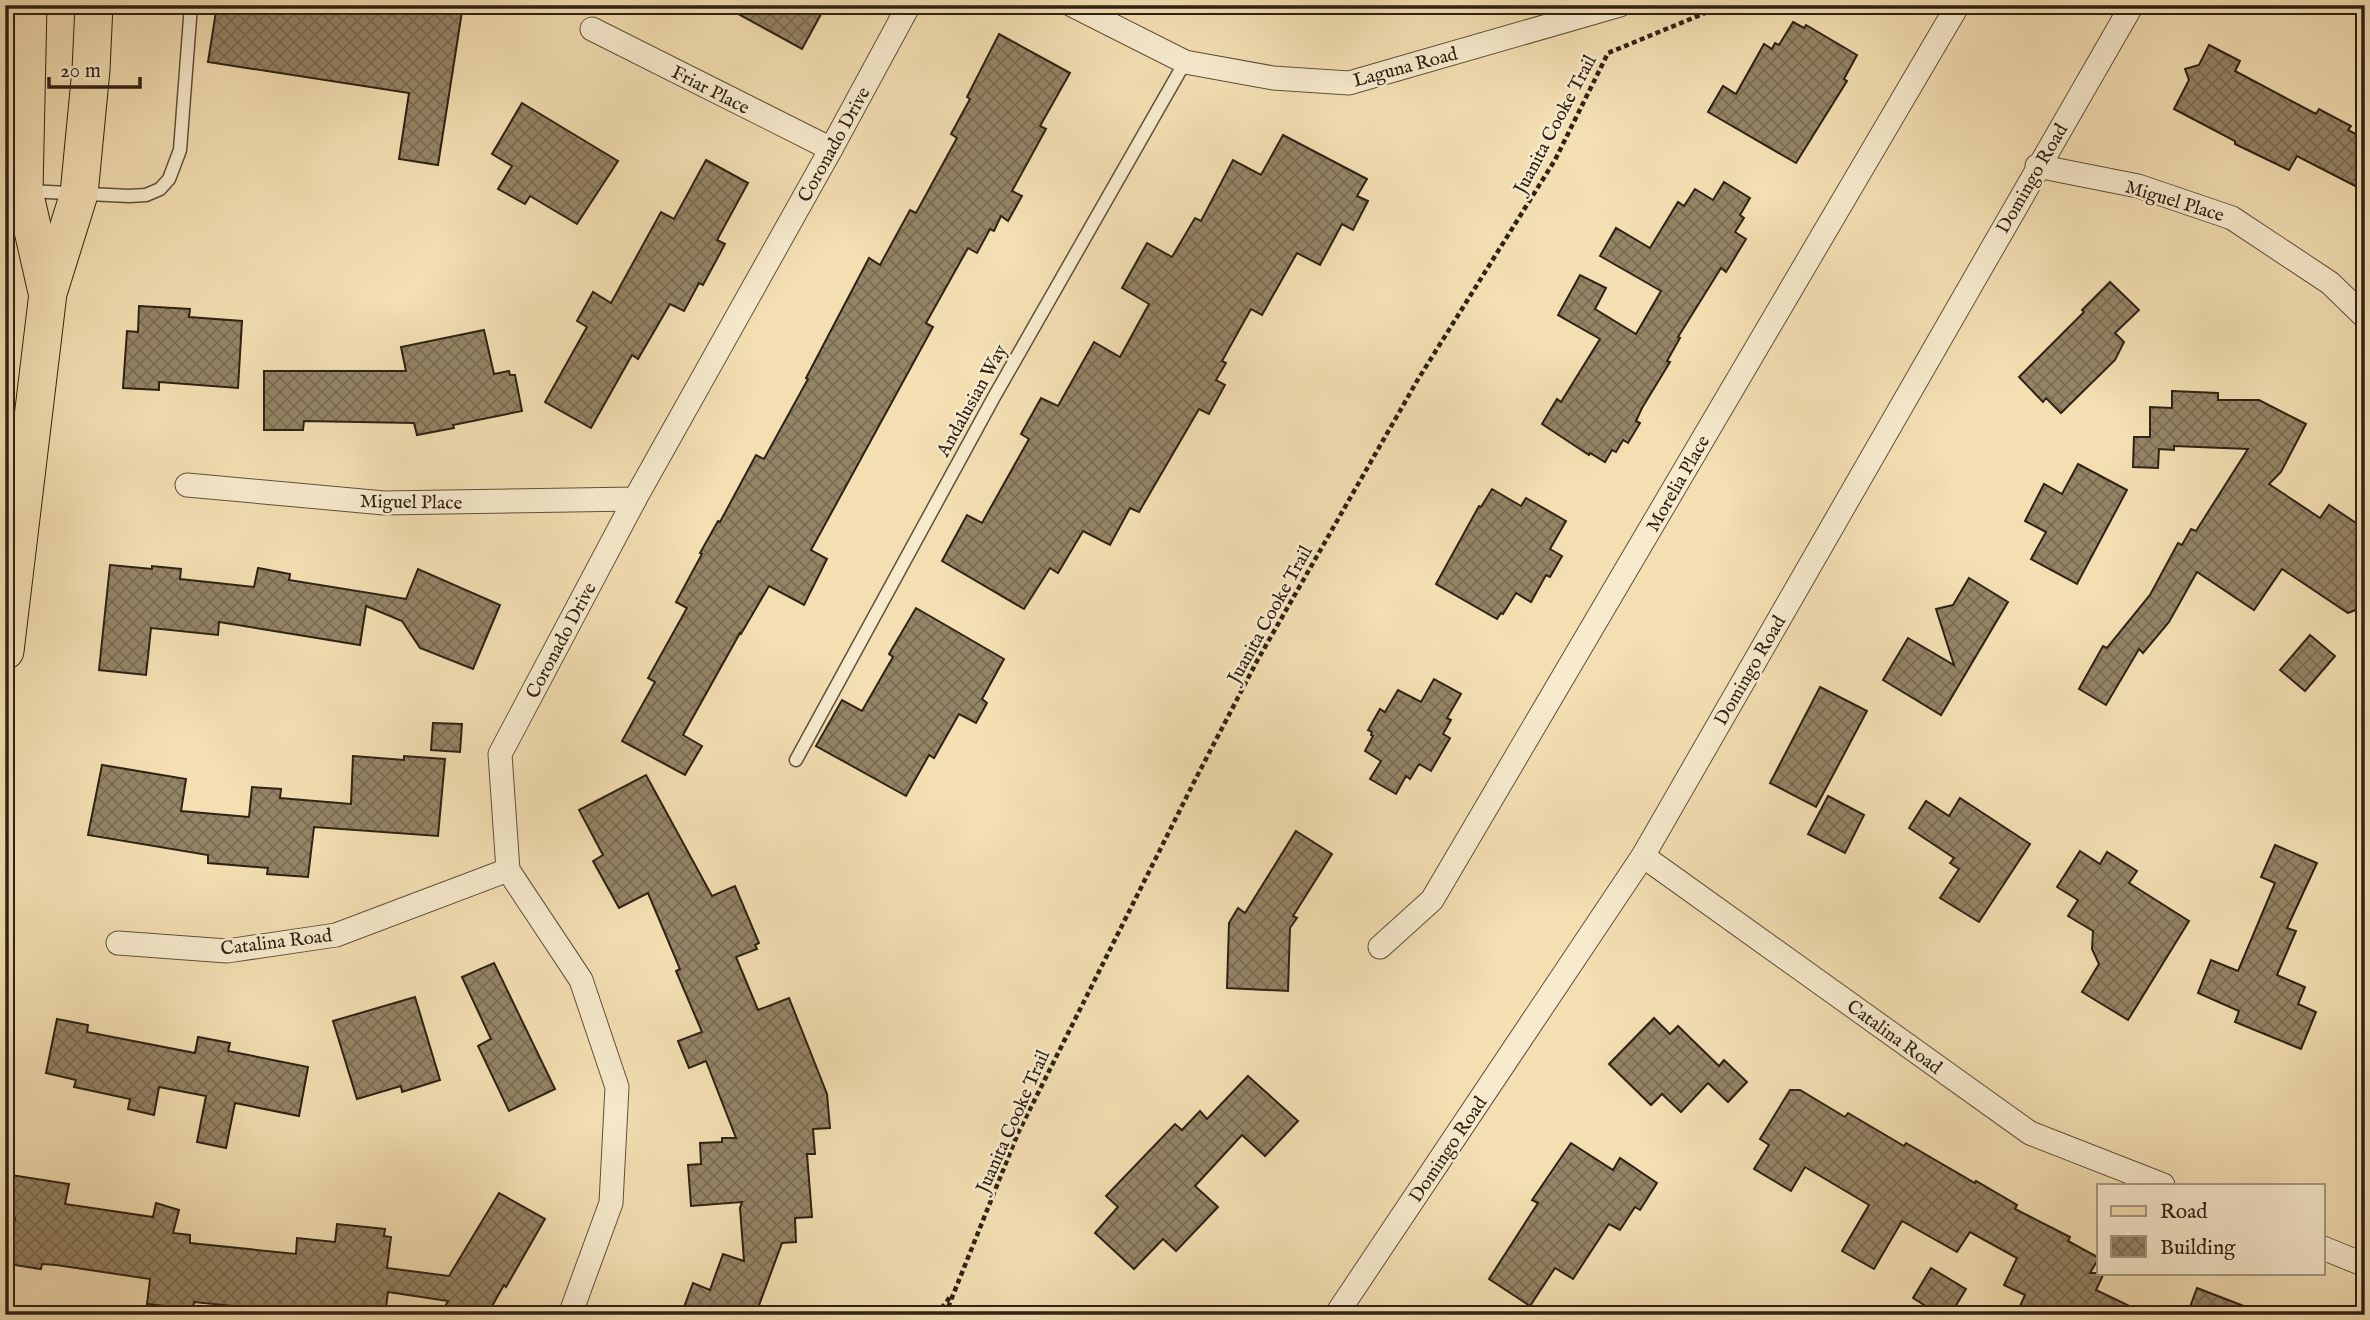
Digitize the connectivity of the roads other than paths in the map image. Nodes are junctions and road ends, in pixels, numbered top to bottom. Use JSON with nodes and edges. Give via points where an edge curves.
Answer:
{"nodes":[{"id":1,"x":29,"y":5,"type":"edge"},
{"id":2,"x":94,"y":5,"type":"edge"},
{"id":3,"x":191,"y":5,"type":"edge"},
{"id":4,"x":909,"y":5,"type":"edge"},
{"id":5,"x":1072,"y":5,"type":"edge"},
{"id":6,"x":1620,"y":5,"type":"edge"},
{"id":7,"x":1958,"y":5,"type":"edge"},
{"id":8,"x":2132,"y":5,"type":"edge"},
{"id":9,"x":592,"y":29,"type":"dead end"},
{"id":10,"x":1185,"y":62,"type":"junction"},
{"id":11,"x":831,"y":149,"type":"junction"},
{"id":12,"x":2037,"y":166,"type":"junction"},
{"id":13,"x":24,"y":191,"type":"junction"},
{"id":14,"x":79,"y":194,"type":"junction"},
{"id":15,"x":48,"y":293,"type":"junction"},
{"id":16,"x":2365,"y":317,"type":"edge"},
{"id":17,"x":187,"y":485,"type":"dead end"},
{"id":18,"x":635,"y":499,"type":"junction"},
{"id":19,"x":5,"y":651,"type":"edge"},
{"id":20,"x":796,"y":760,"type":"dead end"},
{"id":21,"x":1643,"y":856,"type":"junction"},
{"id":22,"x":508,"y":870,"type":"junction"},
{"id":23,"x":118,"y":943,"type":"dead end"},
{"id":24,"x":1380,"y":947,"type":"dead end"},
{"id":25,"x":2160,"y":1184,"type":"edge"},
{"id":26,"x":2324,"y":1248,"type":"edge"},
{"id":27,"x":2365,"y":1265,"type":"edge"},
{"id":28,"x":570,"y":1315,"type":"edge"},
{"id":29,"x":1336,"y":1315,"type":"edge"}],
"edges":[{"from":1,"to":13,"type":"main road"},
{"from":2,"to":14,"type":"main road"},
{"from":3,"to":14,"type":"lane","via":[[180,150],[169,179],[146,195]]},
{"from":4,"to":11,"type":"street","name":"Coronado Drive"},
{"from":5,"to":10,"type":"street","name":"Laguna Road"},
{"from":6,"to":10,"type":"street","name":"Laguna Road","via":[[1349,83],[1273,78]]},
{"from":7,"to":24,"type":"street","name":"Morelia Place","via":[[1432,900]]},
{"from":8,"to":12,"type":"street","name":"Domingo Road"},
{"from":9,"to":11,"type":"street","name":"Friar Place"},
{"from":10,"to":20,"type":"lane","name":"Andalusian Way","via":[[994,397]]},
{"from":11,"to":18,"type":"street","name":"Coronado Drive"},
{"from":12,"to":16,"type":"street","name":"Miguel Place","via":[[2138,186],[2232,218],[2330,283]]},
{"from":12,"to":21,"type":"street","name":"Domingo Road"},
{"from":13,"to":14,"type":"lane"},
{"from":13,"to":15,"type":"main road"},
{"from":14,"to":15,"type":"main road"},
{"from":15,"to":19,"type":"main road","via":[[23,459]]},
{"from":17,"to":18,"type":"street","name":"Miguel Place","via":[[384,503]]},
{"from":18,"to":22,"type":"street","name":"Coronado Drive","via":[[500,754]]},
{"from":21,"to":25,"type":"street","name":"Catalina Road","via":[[2030,1133]]},
{"from":21,"to":29,"type":"street","name":"Domingo Road"},
{"from":22,"to":23,"type":"street","name":"Catalina Road","via":[[336,935],[227,951]]},
{"from":22,"to":28,"type":"street","name":"Coronado Drive","via":[[581,980],[617,1087],[611,1203]]},
{"from":26,"to":27,"type":"street"}]}
